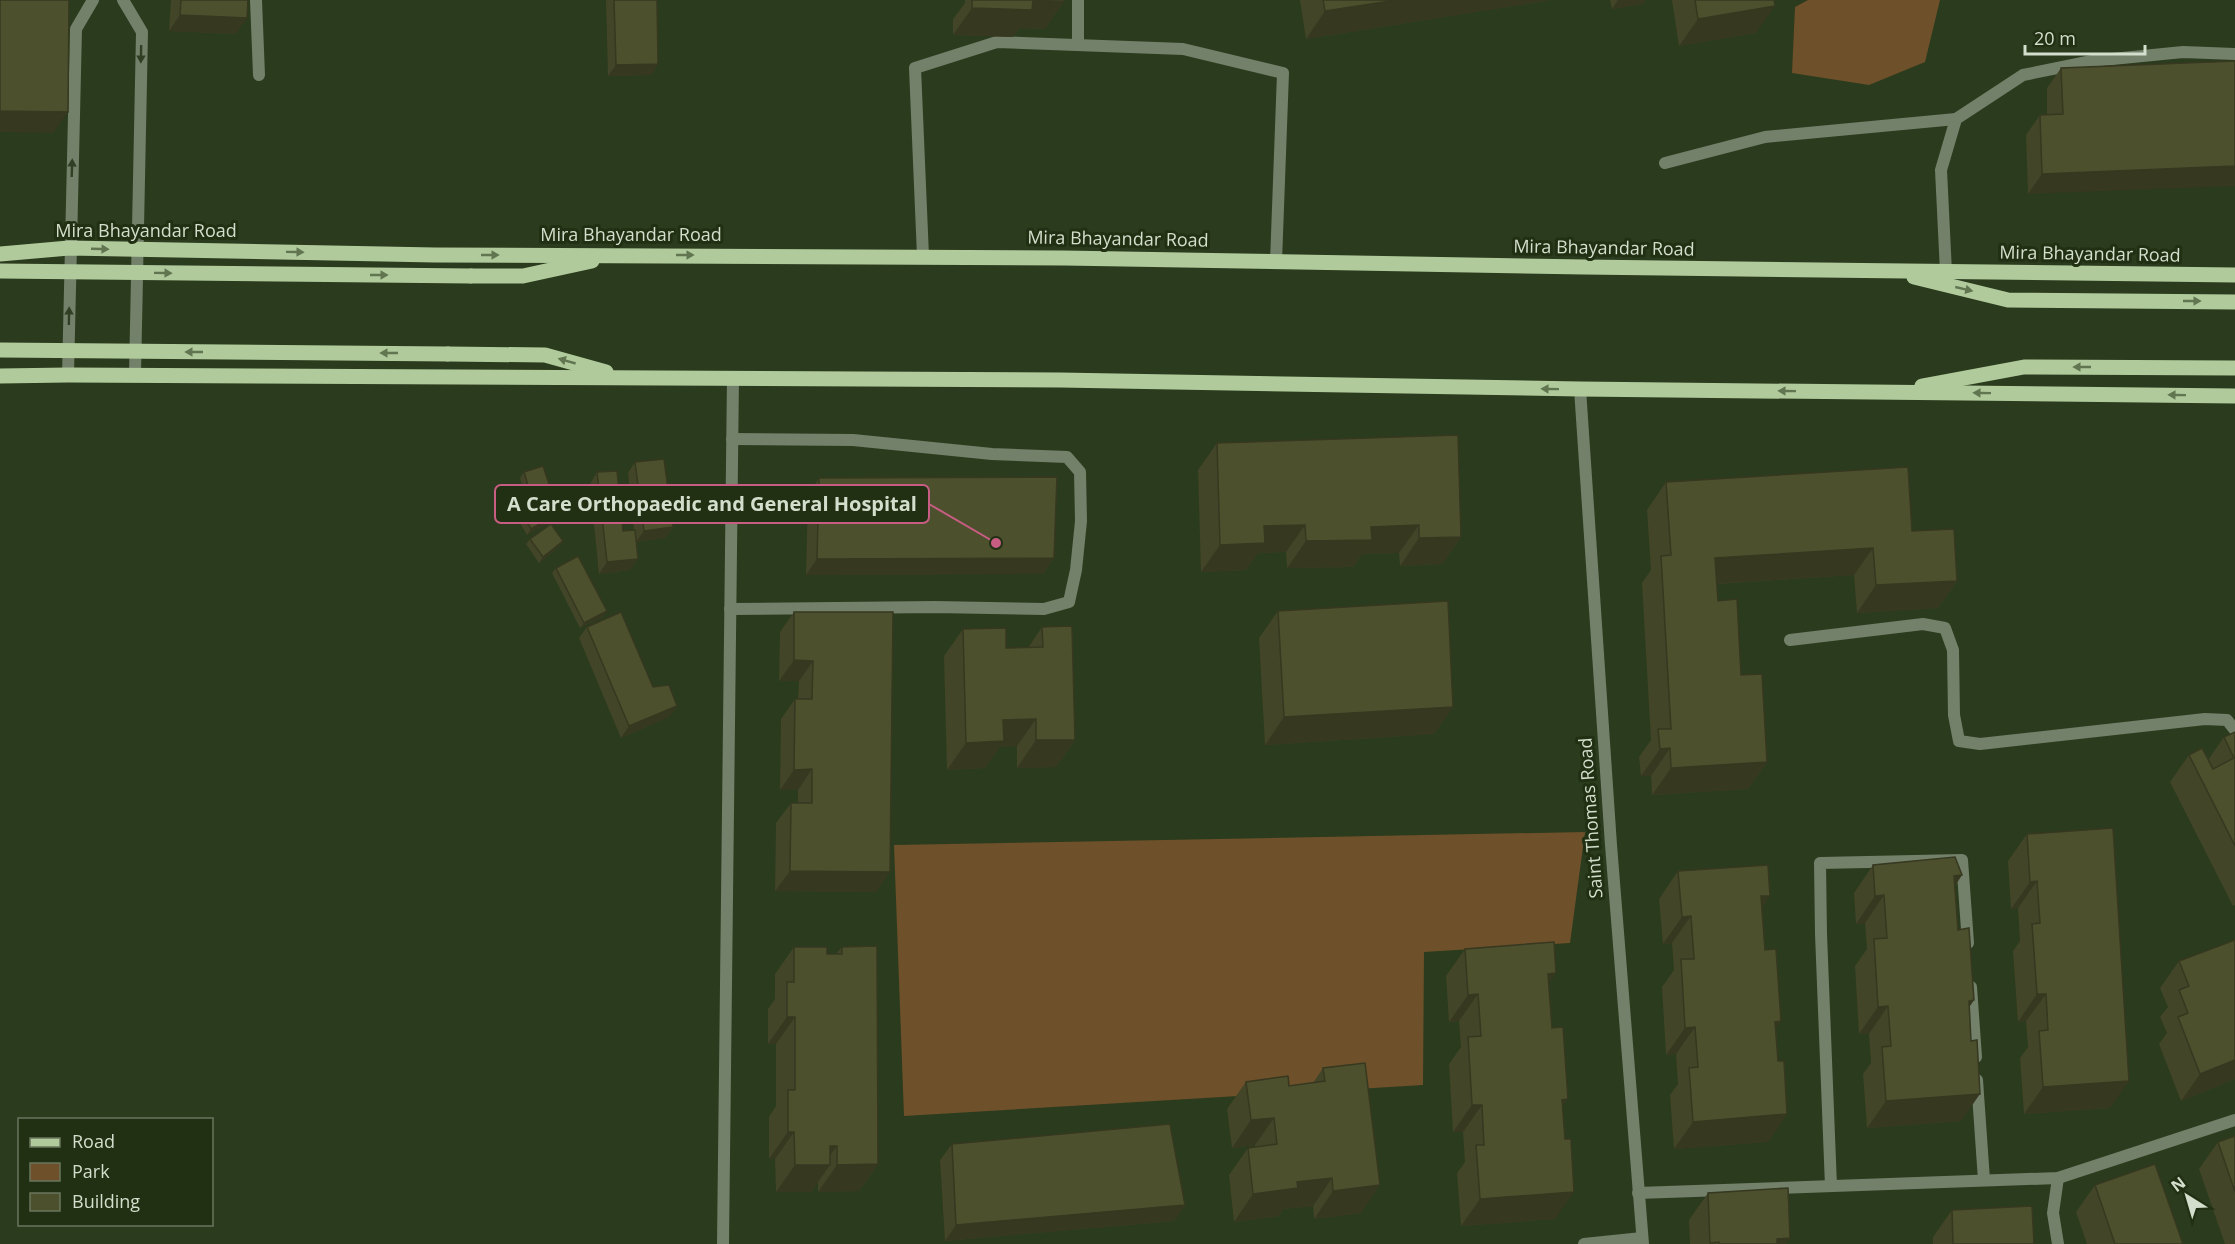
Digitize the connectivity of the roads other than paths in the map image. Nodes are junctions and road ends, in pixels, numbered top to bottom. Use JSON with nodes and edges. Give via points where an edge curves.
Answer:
{"nodes":[{"id":1,"x":93,"y":0,"type":"edge"},
{"id":2,"x":123,"y":0,"type":"edge"},
{"id":3,"x":256,"y":0,"type":"edge"},
{"id":4,"x":1078,"y":0,"type":"edge"},
{"id":5,"x":1078,"y":45,"type":"junction"},
{"id":6,"x":2235,"y":54,"type":"edge"},
{"id":7,"x":259,"y":75,"type":"dead end"},
{"id":8,"x":1956,"y":119,"type":"junction"},
{"id":9,"x":1665,"y":163,"type":"dead end"},
{"id":10,"x":69,"y":248,"type":"junction"},
{"id":11,"x":136,"y":250,"type":"junction"},
{"id":12,"x":0,"y":254,"type":"edge"},
{"id":13,"x":620,"y":255,"type":"junction"},
{"id":14,"x":924,"y":256,"type":"junction"},
{"id":15,"x":1276,"y":262,"type":"junction"},
{"id":16,"x":1887,"y":271,"type":"junction"},
{"id":17,"x":0,"y":272,"type":"edge"},
{"id":18,"x":1946,"y":272,"type":"junction"},
{"id":19,"x":2235,"y":275,"type":"edge"},
{"id":20,"x":2235,"y":302,"type":"edge"},
{"id":21,"x":0,"y":350,"type":"edge"},
{"id":22,"x":2235,"y":368,"type":"edge"},
{"id":23,"x":68,"y":375,"type":"junction"},
{"id":24,"x":135,"y":375,"type":"junction"},
{"id":25,"x":0,"y":376,"type":"edge"},
{"id":26,"x":623,"y":377,"type":"junction"},
{"id":27,"x":733,"y":377,"type":"junction"},
{"id":28,"x":1580,"y":389,"type":"junction"},
{"id":29,"x":1888,"y":393,"type":"junction"},
{"id":30,"x":2235,"y":396,"type":"edge"},
{"id":31,"x":732,"y":439,"type":"junction"},
{"id":32,"x":730,"y":609,"type":"junction"},
{"id":33,"x":1790,"y":640,"type":"dead end"},
{"id":34,"x":2235,"y":730,"type":"edge"},
{"id":35,"x":1969,"y":956,"type":"edge"},
{"id":36,"x":1970,"y":979,"type":"edge"},
{"id":37,"x":2235,"y":1120,"type":"edge"},
{"id":38,"x":2058,"y":1178,"type":"junction"},
{"id":39,"x":1984,"y":1180,"type":"junction"},
{"id":40,"x":1831,"y":1186,"type":"junction"},
{"id":41,"x":1638,"y":1193,"type":"junction"},
{"id":42,"x":1643,"y":1241,"type":"edge"},
{"id":43,"x":723,"y":1244,"type":"edge"},
{"id":44,"x":1584,"y":1244,"type":"edge"},
{"id":45,"x":2058,"y":1244,"type":"edge"}],
"edges":[{"from":10,"to":1,"type":"street","one_way":true,"via":[[76,29]]},
{"from":2,"to":11,"type":"street","one_way":true,"via":[[141,32]]},
{"from":3,"to":7,"type":"street"},
{"from":4,"to":5,"type":"street"},
{"from":5,"to":14,"type":"street","via":[[997,42],[915,68]]},
{"from":5,"to":15,"type":"street","via":[[1183,49],[1283,73]]},
{"from":6,"to":8,"type":"street","via":[[2183,52],[2103,59],[2023,75]]},
{"from":8,"to":9,"type":"street","via":[[1765,137]]},
{"from":8,"to":18,"type":"street","via":[[1941,170]]},
{"from":10,"to":11,"type":"main road","name":"Mira Bhayandar Road","one_way":true},
{"from":10,"to":12,"type":"main road","name":"Mira Bhayandar Road"},
{"from":23,"to":10,"type":"street","one_way":true},
{"from":11,"to":13,"type":"main road","name":"Mira Bhayandar Road","one_way":true},
{"from":11,"to":24,"type":"street"},
{"from":13,"to":14,"type":"main road","name":"Mira Bhayandar Road","one_way":true},
{"from":17,"to":13,"type":"main road","one_way":true,"bridge":true,"via":[[523,276]]},
{"from":14,"to":15,"type":"main road","name":"Mira Bhayandar Road"},
{"from":15,"to":16,"type":"main road","name":"Mira Bhayandar Road"},
{"from":16,"to":18,"type":"main road","name":"Mira Bhayandar Road"},
{"from":16,"to":20,"type":"main road","one_way":true,"via":[[2008,300]]},
{"from":18,"to":19,"type":"main road","name":"Mira Bhayandar Road"},
{"from":26,"to":21,"type":"main road","one_way":true,"bridge":true,"via":[[545,355]]},
{"from":22,"to":29,"type":"main road","one_way":true,"via":[[2024,367]]},
{"from":23,"to":24,"type":"main road"},
{"from":23,"to":25,"type":"main road"},
{"from":24,"to":26,"type":"main road"},
{"from":26,"to":27,"type":"main road"},
{"from":28,"to":27,"type":"main road","one_way":true},
{"from":27,"to":31,"type":"street"},
{"from":29,"to":28,"type":"main road","one_way":true},
{"from":28,"to":41,"type":"street","name":"Saint Thomas Road"},
{"from":30,"to":29,"type":"main road","one_way":true},
{"from":31,"to":32,"type":"street"},
{"from":31,"to":32,"type":"street","via":[[853,440],[1067,457],[1080,472],[1080,521],[1069,602],[1044,609]]},
{"from":32,"to":43,"type":"street"},
{"from":33,"to":34,"type":"street","via":[[1923,624],[1945,628],[1953,650],[1954,715],[1959,741],[1980,744],[2205,719],[2227,720]]},
{"from":35,"to":40,"type":"street","via":[[1962,860],[1820,863]]},
{"from":36,"to":39,"type":"street"},
{"from":37,"to":38,"type":"street"},
{"from":38,"to":39,"type":"street"},
{"from":38,"to":45,"type":"street","via":[[2053,1213]]},
{"from":39,"to":40,"type":"street"},
{"from":40,"to":41,"type":"street"},
{"from":41,"to":42,"type":"street","name":"Saint Thomas Road"},
{"from":42,"to":44,"type":"street"}]}
